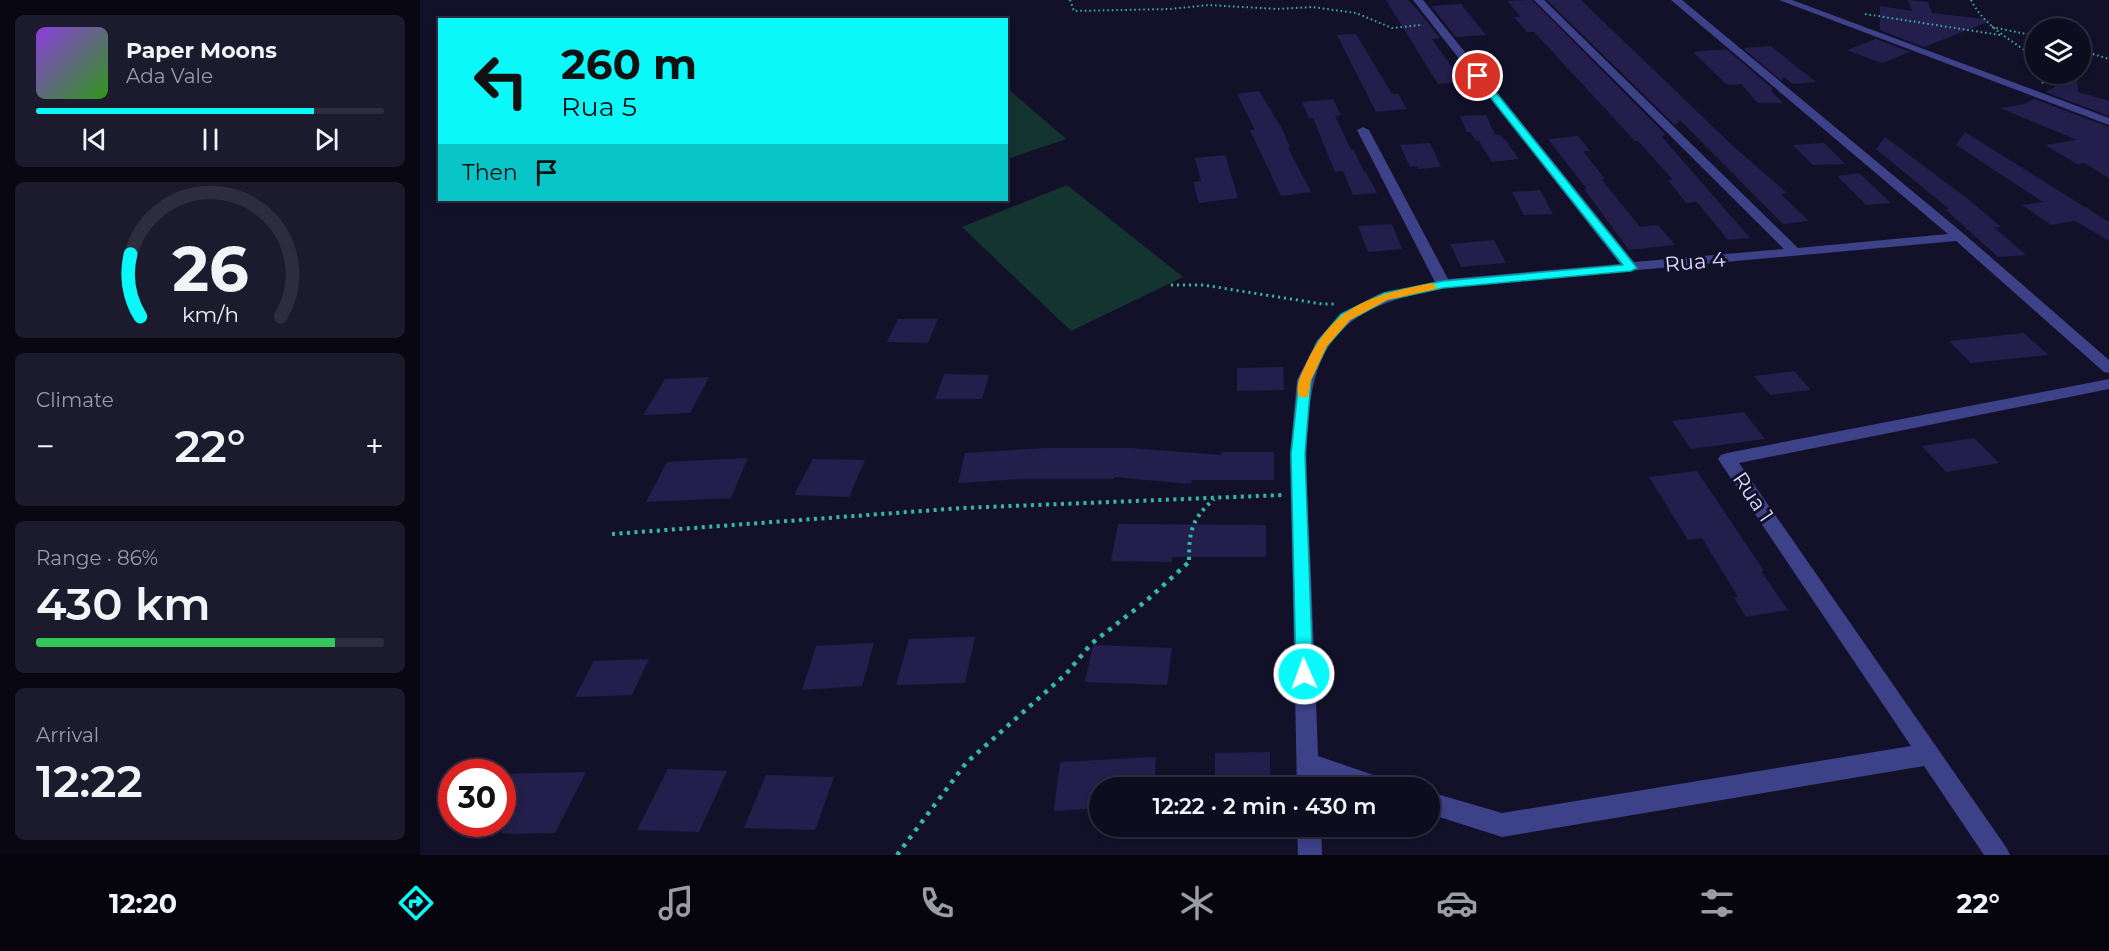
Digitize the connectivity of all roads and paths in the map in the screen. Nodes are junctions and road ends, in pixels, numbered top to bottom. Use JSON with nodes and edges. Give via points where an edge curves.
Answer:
{"nodes":[{"id":1,"x":1070,"y":0,"type":"edge"},
{"id":2,"x":1418,"y":0,"type":"edge"},
{"id":3,"x":1539,"y":0,"type":"edge"},
{"id":4,"x":1676,"y":0,"type":"edge"},
{"id":5,"x":1784,"y":0,"type":"edge"},
{"id":6,"x":1971,"y":0,"type":"edge"},
{"id":7,"x":1863,"y":14,"type":"dead end"},
{"id":8,"x":1436,"y":24,"type":"junction"},
{"id":9,"x":1991,"y":27,"type":"junction"},
{"id":10,"x":2025,"y":34,"type":"edge"},
{"id":11,"x":2000,"y":36,"type":"junction"},
{"id":12,"x":2025,"y":52,"type":"edge"},
{"id":13,"x":2091,"y":53,"type":"edge"},
{"id":14,"x":2109,"y":59,"type":"edge"},
{"id":15,"x":2109,"y":122,"type":"edge"},
{"id":16,"x":1363,"y":130,"type":"dead end"},
{"id":17,"x":1959,"y":237,"type":"junction"},
{"id":18,"x":1796,"y":253,"type":"junction"},
{"id":19,"x":1631,"y":268,"type":"junction"},
{"id":20,"x":1443,"y":284,"type":"junction"},
{"id":21,"x":1171,"y":285,"type":"dead end"},
{"id":22,"x":1342,"y":304,"type":"dead end"},
{"id":23,"x":2109,"y":368,"type":"edge"},
{"id":24,"x":2109,"y":384,"type":"edge"},
{"id":25,"x":1299,"y":495,"type":"junction"},
{"id":26,"x":1215,"y":497,"type":"junction"},
{"id":27,"x":612,"y":534,"type":"dead end"},
{"id":28,"x":1929,"y":753,"type":"junction"},
{"id":29,"x":1307,"y":763,"type":"junction"},
{"id":30,"x":1308,"y":777,"type":"edge"},
{"id":31,"x":1348,"y":777,"type":"edge"},
{"id":32,"x":1440,"y":806,"type":"edge"},
{"id":33,"x":1309,"y":837,"type":"edge"},
{"id":34,"x":897,"y":855,"type":"edge"},
{"id":35,"x":1310,"y":855,"type":"edge"},
{"id":36,"x":1998,"y":855,"type":"edge"}],
"edges":[{"from":1,"to":8,"type":"path","via":[[1074,11],[1209,5],[1312,7],[1356,13],[1392,28]]},
{"from":2,"to":8,"type":"street"},
{"from":3,"to":18,"type":"street"},
{"from":4,"to":17,"type":"street"},
{"from":5,"to":15,"type":"street"},
{"from":6,"to":9,"type":"path"},
{"from":7,"to":11,"type":"path"},
{"from":8,"to":19,"type":"street"},
{"from":9,"to":10,"type":"path"},
{"from":9,"to":11,"type":"path"},
{"from":11,"to":12,"type":"path"},
{"from":13,"to":14,"type":"path"},
{"from":16,"to":20,"type":"street"},
{"from":17,"to":18,"type":"street","name":"Rua 4"},
{"from":17,"to":23,"type":"street"},
{"from":18,"to":19,"type":"street","name":"Rua 4"},
{"from":19,"to":20,"type":"street","name":"Rua 4"},
{"from":20,"to":25,"type":"street","name":"Rua 4","via":[[1384,297],[1346,317],[1322,344],[1305,380],[1298,454]]},
{"from":21,"to":22,"type":"path","via":[[1203,285]]},
{"from":24,"to":28,"type":"street","name":"Rua 1","via":[[1727,459]]},
{"from":25,"to":26,"type":"path"},
{"from":25,"to":29,"type":"street","name":"Rua 4"},
{"from":26,"to":27,"type":"path","via":[[962,508]]},
{"from":26,"to":34,"type":"path","via":[[1196,515],[1190,532],[1189,562],[1091,644],[1066,674],[966,763]]},
{"from":28,"to":32,"type":"street","via":[[1502,825]]},
{"from":28,"to":36,"type":"street","name":"Rua 1"},
{"from":29,"to":30,"type":"street","name":"Rua 4"},
{"from":29,"to":31,"type":"street"},
{"from":33,"to":35,"type":"street"}]}
